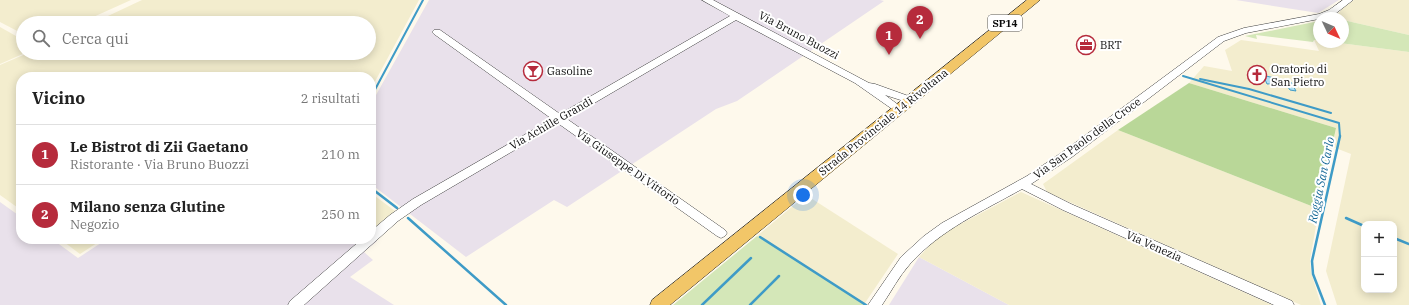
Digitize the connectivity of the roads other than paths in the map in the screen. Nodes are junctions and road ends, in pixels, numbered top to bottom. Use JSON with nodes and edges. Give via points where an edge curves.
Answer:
{"nodes":[{"id":1,"x":706,"y":0,"type":"edge"},
{"id":2,"x":1034,"y":0,"type":"edge"},
{"id":3,"x":1349,"y":0,"type":"edge"},
{"id":4,"x":736,"y":16,"type":"junction"},
{"id":5,"x":437,"y":32,"type":"dead end"},
{"id":6,"x":904,"y":104,"type":"junction"},
{"id":7,"x":558,"y":118,"type":"junction"},
{"id":8,"x":1023,"y":184,"type":"junction"},
{"id":9,"x":376,"y":233,"type":"edge"},
{"id":10,"x":721,"y":233,"type":"dead end"},
{"id":11,"x":363,"y":244,"type":"edge"},
{"id":12,"x":296,"y":305,"type":"edge"},
{"id":13,"x":658,"y":305,"type":"edge"},
{"id":14,"x":876,"y":305,"type":"edge"},
{"id":15,"x":1287,"y":305,"type":"edge"}],
"edges":[{"from":1,"to":4,"type":"street","name":"Via Bruno Buozzi"},
{"from":2,"to":6,"type":"main road","name":"Strada Provinciale 14 Rivoltana","number":"SP14"},
{"from":3,"to":8,"type":"street","name":"Via San Paolo della Croce","via":[[1326,14],[1244,31],[1222,39],[1068,154]]},
{"from":4,"to":6,"type":"street","name":"Via Bruno Buozzi"},
{"from":4,"to":7,"type":"street","name":"Via Achille Grandi"},
{"from":5,"to":7,"type":"street","name":"Via Giuseppe Di Vittorio"},
{"from":6,"to":13,"type":"main road","name":"Strada Provinciale 14 Rivoltana","number":"SP14"},
{"from":7,"to":9,"type":"street","name":"Via Achille Grandi","via":[[417,202]]},
{"from":7,"to":10,"type":"street","name":"Via Giuseppe Di Vittorio"},
{"from":8,"to":14,"type":"street","name":"Via San Paolo della Croce","via":[[946,226],[928,239],[905,261]]},
{"from":8,"to":15,"type":"street","name":"Via Venezia","via":[[1067,207]]},
{"from":11,"to":12,"type":"street","name":"Via Achille Grandi"}]}
